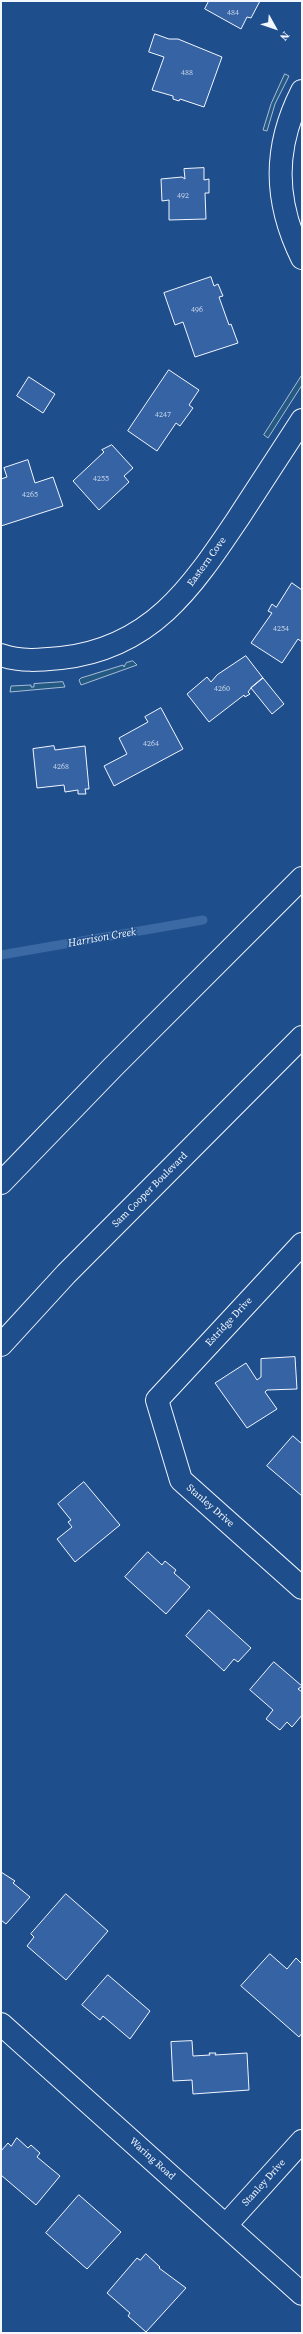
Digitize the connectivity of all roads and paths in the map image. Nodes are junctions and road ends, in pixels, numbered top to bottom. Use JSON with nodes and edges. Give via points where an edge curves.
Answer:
{"nodes":[{"id":1,"x":302,"y":91,"type":"edge"},
{"id":2,"x":302,"y":258,"type":"edge"},
{"id":3,"x":302,"y":420,"type":"edge"},
{"id":4,"x":1,"y":655,"type":"edge"},
{"id":5,"x":302,"y":878,"type":"edge"},
{"id":6,"x":302,"y":1037,"type":"edge"},
{"id":7,"x":1,"y":1183,"type":"edge"},
{"id":8,"x":302,"y":1244,"type":"edge"},
{"id":9,"x":1,"y":1345,"type":"edge"},
{"id":10,"x":157,"y":1400,"type":"joint"},
{"id":11,"x":302,"y":1588,"type":"edge"},
{"id":12,"x":1,"y":2024,"type":"edge"},
{"id":13,"x":302,"y":2141,"type":"edge"},
{"id":14,"x":226,"y":2225,"type":"junction"},
{"id":15,"x":302,"y":2294,"type":"edge"}],
"edges":[{"from":1,"to":2,"type":"main road","via":[[282,144],[280,183],[292,239]]},
{"from":3,"to":4,"type":"main road","name":"Eastern Cove","via":[[197,580],[147,626],[87,655],[35,661]]},
{"from":5,"to":7,"type":"main road"},
{"from":6,"to":9,"type":"main road","name":"Sam Cooper Boulevard","via":[[66,1274]]},
{"from":8,"to":10,"type":"main road","name":"Estridge Drive"},
{"from":10,"to":11,"type":"main road","name":"Stanley Drive","via":[[181,1480]]},
{"from":12,"to":14,"type":"main road","name":"Waring Road"},
{"from":13,"to":14,"type":"main road","name":"Stanley Drive"},
{"from":14,"to":15,"type":"main road","name":"Waring Road"}]}
